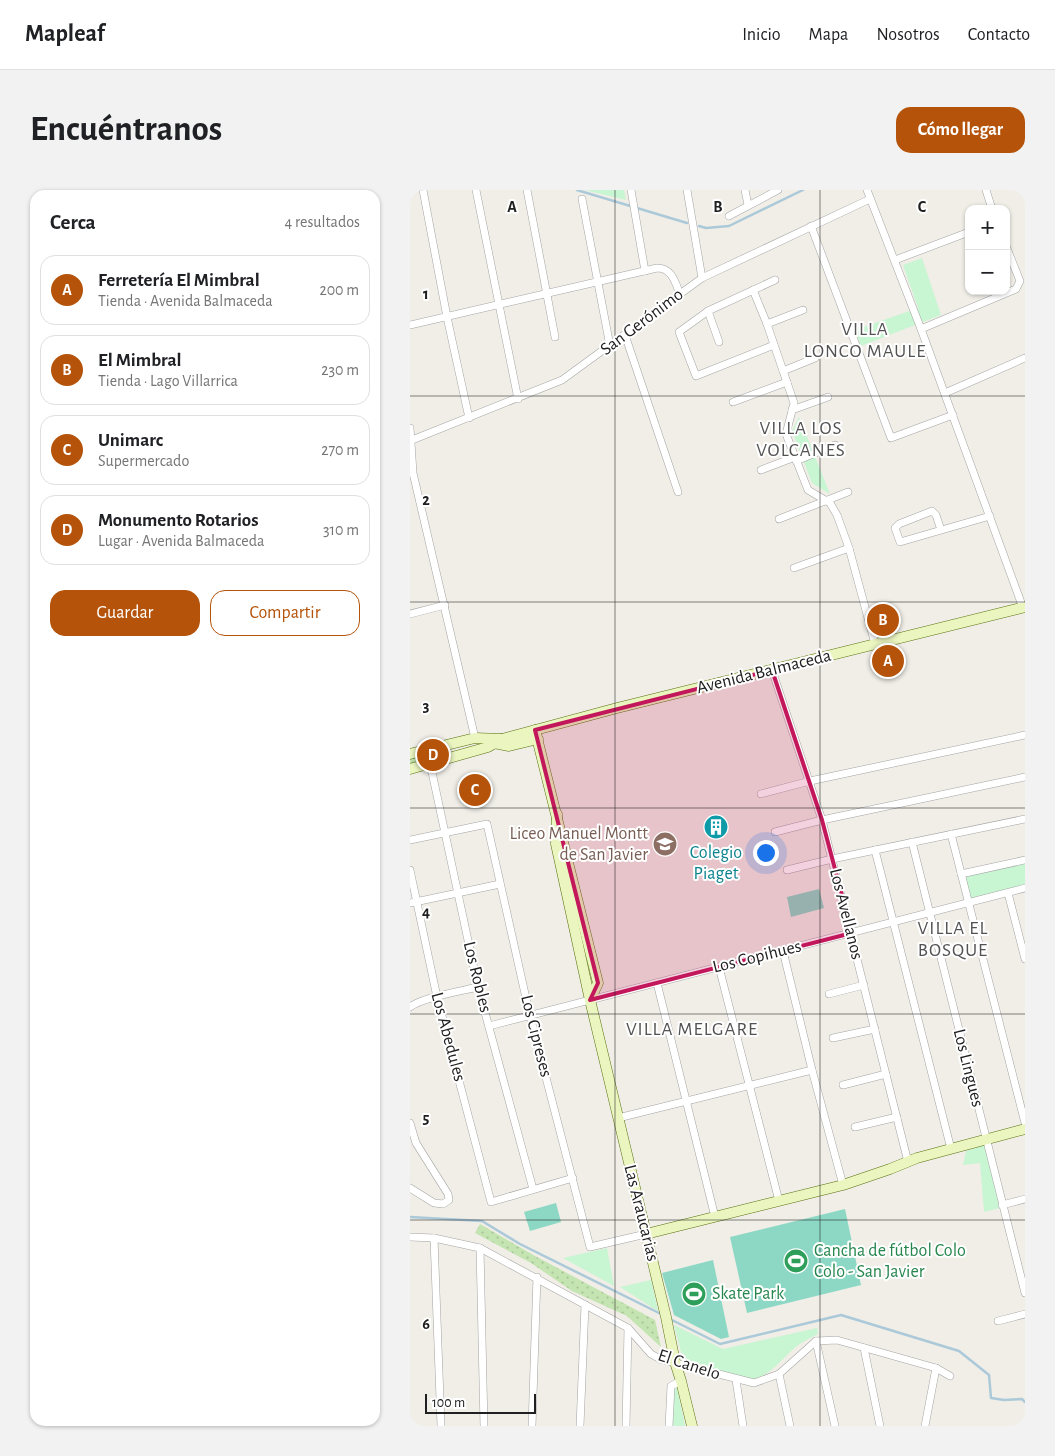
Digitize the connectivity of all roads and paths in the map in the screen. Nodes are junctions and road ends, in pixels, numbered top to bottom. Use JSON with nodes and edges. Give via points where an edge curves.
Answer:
{"nodes":[{"id":1,"x":423,"y":190,"type":"edge"},
{"id":2,"x":476,"y":190,"type":"edge"},
{"id":3,"x":631,"y":190,"type":"edge"},
{"id":4,"x":687,"y":190,"type":"edge"},
{"id":5,"x":745,"y":190,"type":"edge"},
{"id":6,"x":778,"y":190,"type":"edge"},
{"id":7,"x":867,"y":190,"type":"edge"},
{"id":8,"x":986,"y":190,"type":"edge"},
{"id":9,"x":527,"y":191,"type":"edge"},
{"id":10,"x":582,"y":199,"type":"dead end"},
{"id":11,"x":870,"y":199,"type":"junction"},
{"id":12,"x":991,"y":205,"type":"edge"},
{"id":13,"x":748,"y":206,"type":"junction"},
{"id":14,"x":729,"y":216,"type":"dead end"},
{"id":15,"x":811,"y":226,"type":"junction"},
{"id":16,"x":965,"y":233,"type":"edge"},
{"id":17,"x":1008,"y":250,"type":"edge"},
{"id":18,"x":894,"y":260,"type":"junction"},
{"id":19,"x":645,"y":271,"type":"junction"},
{"id":20,"x":702,"y":278,"type":"junction"},
{"id":21,"x":775,"y":280,"type":"dead end"},
{"id":22,"x":596,"y":283,"type":"junction"},
{"id":23,"x":753,"y":290,"type":"junction"},
{"id":24,"x":547,"y":294,"type":"junction"},
{"id":25,"x":680,"y":294,"type":"junction"},
{"id":26,"x":499,"y":305,"type":"junction"},
{"id":27,"x":803,"y":310,"type":"dead end"},
{"id":28,"x":708,"y":311,"type":"junction"},
{"id":29,"x":447,"y":317,"type":"junction"},
{"id":30,"x":767,"y":324,"type":"junction"},
{"id":31,"x":410,"y":325,"type":"edge"},
{"id":32,"x":921,"y":329,"type":"junction"},
{"id":33,"x":626,"y":335,"type":"junction"},
{"id":34,"x":555,"y":338,"type":"dead end"},
{"id":35,"x":719,"y":342,"type":"dead end"},
{"id":36,"x":774,"y":345,"type":"junction"},
{"id":37,"x":610,"y":346,"type":"junction"},
{"id":38,"x":815,"y":358,"type":"dead end"},
{"id":39,"x":1025,"y":358,"type":"edge"},
{"id":40,"x":783,"y":371,"type":"junction"},
{"id":41,"x":787,"y":382,"type":"junction"},
{"id":42,"x":945,"y":393,"type":"junction"},
{"id":43,"x":828,"y":397,"type":"dead end"},
{"id":44,"x":518,"y":399,"type":"junction"},
{"id":45,"x":733,"y":402,"type":"dead end"},
{"id":46,"x":792,"y":410,"type":"junction"},
{"id":47,"x":953,"y":415,"type":"junction"},
{"id":48,"x":469,"y":418,"type":"junction"},
{"id":49,"x":410,"y":428,"type":"edge"},
{"id":50,"x":412,"y":440,"type":"junction"},
{"id":51,"x":834,"y":445,"type":"dead end"},
{"id":52,"x":795,"y":459,"type":"junction"},
{"id":53,"x":761,"y":470,"type":"dead end"},
{"id":54,"x":412,"y":473,"type":"edge"},
{"id":55,"x":678,"y":492,"type":"dead end"},
{"id":56,"x":848,"y":492,"type":"dead end"},
{"id":57,"x":826,"y":501,"type":"junction"},
{"id":58,"x":990,"y":516,"type":"junction"},
{"id":59,"x":779,"y":518,"type":"dead end"},
{"id":60,"x":941,"y":530,"type":"junction"},
{"id":61,"x":849,"y":548,"type":"junction"},
{"id":62,"x":794,"y":568,"type":"dead end"},
{"id":63,"x":444,"y":605,"type":"junction"},
{"id":64,"x":1024,"y":609,"type":"edge"},
{"id":65,"x":410,"y":614,"type":"edge"},
{"id":66,"x":875,"y":644,"type":"junction"},
{"id":67,"x":772,"y":670,"type":"junction"},
{"id":68,"x":536,"y":735,"type":"junction"},
{"id":69,"x":1025,"y":736,"type":"edge"},
{"id":70,"x":475,"y":738,"type":"junction"},
{"id":71,"x":498,"y":741,"type":"junction"},
{"id":72,"x":410,"y":754,"type":"edge"},
{"id":73,"x":430,"y":763,"type":"junction"},
{"id":74,"x":410,"y":768,"type":"edge"},
{"id":75,"x":1025,"y":776,"type":"edge"},
{"id":76,"x":810,"y":781,"type":"junction"},
{"id":77,"x":760,"y":794,"type":"dead end"},
{"id":78,"x":1025,"y":819,"type":"edge"},
{"id":79,"x":822,"y":820,"type":"junction"},
{"id":80,"x":775,"y":832,"type":"dead end"},
{"id":81,"x":446,"y":833,"type":"junction"},
{"id":82,"x":951,"y":834,"type":"junction"},
{"id":83,"x":410,"y":840,"type":"edge"},
{"id":84,"x":912,"y":842,"type":"junction"},
{"id":85,"x":875,"y":850,"type":"junction"},
{"id":86,"x":832,"y":859,"type":"junction"},
{"id":87,"x":1025,"y":860,"type":"edge"},
{"id":88,"x":410,"y":870,"type":"edge"},
{"id":89,"x":786,"y":870,"type":"dead end"},
{"id":90,"x":961,"y":874,"type":"junction"},
{"id":91,"x":500,"y":884,"type":"junction"},
{"id":92,"x":1025,"y":888,"type":"edge"},
{"id":93,"x":457,"y":893,"type":"junction"},
{"id":94,"x":1008,"y":893,"type":"junction"},
{"id":95,"x":413,"y":902,"type":"edge"},
{"id":96,"x":968,"y":903,"type":"junction"},
{"id":97,"x":930,"y":913,"type":"junction"},
{"id":98,"x":893,"y":922,"type":"junction"},
{"id":99,"x":852,"y":933,"type":"junction"},
{"id":100,"x":783,"y":951,"type":"junction"},
{"id":101,"x":1025,"y":959,"type":"edge"},
{"id":102,"x":719,"y":967,"type":"junction"},
{"id":103,"x":657,"y":983,"type":"junction"},
{"id":104,"x":864,"y":985,"type":"junction"},
{"id":105,"x":478,"y":987,"type":"junction"},
{"id":106,"x":829,"y":994,"type":"dead end"},
{"id":107,"x":437,"y":997,"type":"junction"},
{"id":108,"x":590,"y":1000,"type":"junction"},
{"id":109,"x":410,"y":1007,"type":"edge"},
{"id":110,"x":530,"y":1016,"type":"junction"},
{"id":111,"x":489,"y":1026,"type":"junction"},
{"id":112,"x":875,"y":1029,"type":"junction"},
{"id":113,"x":833,"y":1038,"type":"dead end"},
{"id":114,"x":812,"y":1070,"type":"junction"},
{"id":115,"x":886,"y":1074,"type":"junction"},
{"id":116,"x":750,"y":1086,"type":"junction"},
{"id":117,"x":843,"y":1086,"type":"dead end"},
{"id":118,"x":686,"y":1101,"type":"junction"},
{"id":119,"x":897,"y":1117,"type":"junction"},
{"id":120,"x":618,"y":1118,"type":"junction"},
{"id":121,"x":410,"y":1122,"type":"edge"},
{"id":122,"x":1025,"y":1123,"type":"edge"},
{"id":123,"x":855,"y":1127,"type":"dead end"},
{"id":124,"x":1025,"y":1129,"type":"edge"},
{"id":125,"x":986,"y":1139,"type":"junction"},
{"id":126,"x":950,"y":1149,"type":"junction"},
{"id":127,"x":908,"y":1162,"type":"junction"},
{"id":128,"x":573,"y":1178,"type":"junction"},
{"id":129,"x":843,"y":1185,"type":"junction"},
{"id":130,"x":410,"y":1188,"type":"edge"},
{"id":131,"x":533,"y":1190,"type":"junction"},
{"id":132,"x":1025,"y":1200,"type":"edge"},
{"id":133,"x":779,"y":1201,"type":"junction"},
{"id":134,"x":1002,"y":1205,"type":"junction"},
{"id":135,"x":715,"y":1217,"type":"junction"},
{"id":136,"x":646,"y":1234,"type":"junction"},
{"id":137,"x":410,"y":1237,"type":"edge"},
{"id":138,"x":434,"y":1238,"type":"junction"},
{"id":139,"x":480,"y":1248,"type":"junction"},
{"id":140,"x":537,"y":1277,"type":"junction"},
{"id":141,"x":1025,"y":1293,"type":"edge"},
{"id":142,"x":585,"y":1305,"type":"junction"},
{"id":143,"x":1025,"y":1314,"type":"edge"},
{"id":144,"x":998,"y":1321,"type":"dead end"},
{"id":145,"x":628,"y":1328,"type":"junction"},
{"id":146,"x":816,"y":1341,"type":"junction"},
{"id":147,"x":864,"y":1348,"type":"junction"},
{"id":148,"x":675,"y":1362,"type":"junction"},
{"id":149,"x":936,"y":1368,"type":"junction"},
{"id":150,"x":779,"y":1374,"type":"junction"},
{"id":151,"x":950,"y":1376,"type":"dead end"},
{"id":152,"x":736,"y":1380,"type":"junction"},
{"id":153,"x":681,"y":1381,"type":"junction"},
{"id":154,"x":441,"y":1426,"type":"edge"},
{"id":155,"x":484,"y":1426,"type":"edge"},
{"id":156,"x":532,"y":1426,"type":"edge"},
{"id":157,"x":580,"y":1426,"type":"edge"},
{"id":158,"x":626,"y":1426,"type":"edge"},
{"id":159,"x":669,"y":1426,"type":"edge"},
{"id":160,"x":692,"y":1426,"type":"edge"},
{"id":161,"x":743,"y":1426,"type":"edge"},
{"id":162,"x":790,"y":1426,"type":"edge"},
{"id":163,"x":835,"y":1426,"type":"edge"},
{"id":164,"x":880,"y":1426,"type":"edge"},
{"id":165,"x":925,"y":1426,"type":"edge"}],
"edges":[{"from":1,"to":29,"type":"street"},
{"from":2,"to":26,"type":"street"},
{"from":3,"to":19,"type":"street"},
{"from":4,"to":20,"type":"street"},
{"from":5,"to":13,"type":"street"},
{"from":6,"to":13,"type":"street"},
{"from":7,"to":11,"type":"street"},
{"from":8,"to":12,"type":"street"},
{"from":9,"to":24,"type":"street"},
{"from":10,"to":22,"type":"street"},
{"from":11,"to":15,"type":"street","name":"San Gerónimo"},
{"from":11,"to":18,"type":"street"},
{"from":13,"to":14,"type":"street"},
{"from":15,"to":20,"type":"street","name":"San Gerónimo"},
{"from":15,"to":47,"type":"street","via":[[891,438]]},
{"from":16,"to":18,"type":"street"},
{"from":17,"to":32,"type":"street","via":[[1020,281],[1016,289]]},
{"from":18,"to":32,"type":"street"},
{"from":19,"to":22,"type":"street"},
{"from":19,"to":25,"type":"street","via":[[666,270]]},
{"from":20,"to":25,"type":"street","name":"San Gerónimo"},
{"from":21,"to":23,"type":"street"},
{"from":22,"to":24,"type":"street"},
{"from":22,"to":37,"type":"street"},
{"from":23,"to":28,"type":"street"},
{"from":23,"to":30,"type":"street"},
{"from":24,"to":26,"type":"street"},
{"from":24,"to":34,"type":"street"},
{"from":25,"to":33,"type":"street","name":"San Gerónimo"},
{"from":26,"to":29,"type":"street"},
{"from":26,"to":44,"type":"street"},
{"from":27,"to":30,"type":"street"},
{"from":28,"to":35,"type":"street"},
{"from":28,"to":36,"type":"street","via":[[679,332],[696,376]]},
{"from":29,"to":31,"type":"street"},
{"from":29,"to":48,"type":"street"},
{"from":30,"to":36,"type":"street"},
{"from":32,"to":42,"type":"street"},
{"from":33,"to":37,"type":"street","name":"San Gerónimo"},
{"from":33,"to":55,"type":"street"},
{"from":36,"to":40,"type":"street"},
{"from":37,"to":44,"type":"street","name":"San Gerónimo","via":[[562,380]]},
{"from":38,"to":40,"type":"street"},
{"from":39,"to":42,"type":"street"},
{"from":40,"to":41,"type":"street"},
{"from":41,"to":45,"type":"street"},
{"from":41,"to":46,"type":"street","via":[[794,403]]},
{"from":42,"to":47,"type":"street"},
{"from":43,"to":46,"type":"street"},
{"from":44,"to":48,"type":"street","name":"San Gerónimo"},
{"from":46,"to":52,"type":"street","via":[[786,434]]},
{"from":47,"to":58,"type":"street"},
{"from":48,"to":50,"type":"street","name":"San Gerónimo"},
{"from":49,"to":50,"type":"street"},
{"from":50,"to":54,"type":"street"},
{"from":51,"to":52,"type":"street"},
{"from":52,"to":53,"type":"street"},
{"from":52,"to":57,"type":"street","via":[[808,490]]},
{"from":54,"to":63,"type":"street"},
{"from":56,"to":57,"type":"street"},
{"from":57,"to":59,"type":"street"},
{"from":57,"to":61,"type":"street","via":[[837,515]]},
{"from":58,"to":60,"type":"street"},
{"from":58,"to":64,"type":"street"},
{"from":60,"to":60,"type":"street","via":[[932,511],[895,528],[900,542]]},
{"from":61,"to":62,"type":"street"},
{"from":61,"to":66,"type":"street"},
{"from":63,"to":65,"type":"street"},
{"from":63,"to":70,"type":"street"},
{"from":64,"to":66,"type":"street","name":"Avenida Balmaceda"},
{"from":66,"to":67,"type":"street","name":"Avenida Balmaceda"},
{"from":67,"to":68,"type":"street","name":"Avenida Balmaceda"},
{"from":67,"to":76,"type":"street","name":"Los Avellanos"},
{"from":68,"to":71,"type":"street","name":"Avenida Balmaceda","via":[[509,746]]},
{"from":68,"to":108,"type":"street","name":"Las Araucarias","via":[[598,983]]},
{"from":69,"to":76,"type":"street"},
{"from":70,"to":71,"type":"street"},
{"from":70,"to":72,"type":"street"},
{"from":71,"to":73,"type":"street","via":[[488,747]]},
{"from":73,"to":74,"type":"street"},
{"from":73,"to":81,"type":"street","name":"Los Robles"},
{"from":75,"to":79,"type":"street"},
{"from":76,"to":77,"type":"street"},
{"from":76,"to":79,"type":"street","name":"Los Avellanos"},
{"from":78,"to":82,"type":"street"},
{"from":79,"to":80,"type":"street"},
{"from":79,"to":86,"type":"street","name":"Los Avellanos"},
{"from":81,"to":83,"type":"street"},
{"from":81,"to":91,"type":"street","name":"Los Cipreses","via":[[487,824]]},
{"from":81,"to":93,"type":"street","name":"Los Robles"},
{"from":82,"to":84,"type":"street"},
{"from":82,"to":90,"type":"street"},
{"from":84,"to":85,"type":"street"},
{"from":84,"to":97,"type":"street","name":"Los Lingues"},
{"from":85,"to":86,"type":"street"},
{"from":85,"to":98,"type":"street"},
{"from":86,"to":89,"type":"street"},
{"from":86,"to":99,"type":"street","name":"Los Avellanos"},
{"from":87,"to":90,"type":"street"},
{"from":88,"to":95,"type":"street","name":"Los Abedules"},
{"from":90,"to":96,"type":"street"},
{"from":91,"to":93,"type":"street"},
{"from":91,"to":110,"type":"street","name":"Los Cipreses"},
{"from":92,"to":94,"type":"street","name":"Los Copihues"},
{"from":93,"to":95,"type":"street"},
{"from":93,"to":105,"type":"street","name":"Los Robles"},
{"from":94,"to":96,"type":"street","name":"Los Copihues"},
{"from":94,"to":101,"type":"street"},
{"from":95,"to":107,"type":"street","name":"Los Abedules"},
{"from":96,"to":97,"type":"street","name":"Los Copihues"},
{"from":96,"to":122,"type":"street"},
{"from":97,"to":98,"type":"street","name":"Los Copihues"},
{"from":97,"to":125,"type":"street","name":"Los Lingues"},
{"from":98,"to":99,"type":"street","name":"Los Copihues"},
{"from":98,"to":126,"type":"street"},
{"from":99,"to":100,"type":"street","name":"Los Copihues"},
{"from":99,"to":104,"type":"street","name":"Los Avellanos"},
{"from":100,"to":102,"type":"street","name":"Los Copihues"},
{"from":100,"to":114,"type":"street"},
{"from":102,"to":103,"type":"street","name":"Los Copihues"},
{"from":102,"to":116,"type":"street"},
{"from":103,"to":108,"type":"street","name":"Los Copihues"},
{"from":103,"to":118,"type":"street"},
{"from":104,"to":106,"type":"street"},
{"from":104,"to":112,"type":"street","name":"Los Avellanos"},
{"from":105,"to":107,"type":"street"},
{"from":105,"to":111,"type":"street","name":"Los Robles"},
{"from":107,"to":109,"type":"street"},
{"from":107,"to":131,"type":"street","name":"Los Abedules","via":[[491,1202]]},
{"from":108,"to":110,"type":"street","name":"Los Copihues"},
{"from":108,"to":120,"type":"street","name":"Las Araucarias"},
{"from":110,"to":111,"type":"street","name":"Los Copihues"},
{"from":110,"to":128,"type":"street","name":"Los Cipreses"},
{"from":111,"to":131,"type":"street","name":"Los Robles"},
{"from":112,"to":113,"type":"street"},
{"from":112,"to":115,"type":"street","name":"Los Avellanos"},
{"from":114,"to":116,"type":"street"},
{"from":114,"to":129,"type":"street"},
{"from":115,"to":117,"type":"street"},
{"from":115,"to":119,"type":"street","name":"Los Avellanos"},
{"from":116,"to":118,"type":"street"},
{"from":116,"to":133,"type":"street"},
{"from":118,"to":120,"type":"street"},
{"from":118,"to":135,"type":"street"},
{"from":119,"to":123,"type":"street"},
{"from":119,"to":127,"type":"street","name":"Los Avellanos"},
{"from":120,"to":136,"type":"street","name":"Las Araucarias"},
{"from":121,"to":130,"type":"street","via":[[416,1143],[449,1200],[443,1204],[434,1203]]},
{"from":124,"to":125,"type":"street"},
{"from":125,"to":126,"type":"street"},
{"from":125,"to":134,"type":"street","name":"Los Lingues"},
{"from":126,"to":127,"type":"street"},
{"from":127,"to":129,"type":"street"},
{"from":128,"to":131,"type":"street"},
{"from":128,"to":136,"type":"street","name":"Los Cipreses","via":[[590,1247]]},
{"from":129,"to":133,"type":"street"},
{"from":132,"to":134,"type":"street"},
{"from":133,"to":135,"type":"street"},
{"from":134,"to":141,"type":"street","name":"Los Lingues"},
{"from":135,"to":136,"type":"street"},
{"from":136,"to":148,"type":"street","name":"Las Araucarias"},
{"from":137,"to":138,"type":"street","name":"El Canelo"},
{"from":138,"to":139,"type":"street","name":"El Canelo"},
{"from":138,"to":154,"type":"street"},
{"from":139,"to":140,"type":"street","name":"El Canelo"},
{"from":139,"to":155,"type":"street"},
{"from":140,"to":142,"type":"street","name":"El Canelo"},
{"from":140,"to":156,"type":"street"},
{"from":142,"to":145,"type":"street","name":"El Canelo"},
{"from":142,"to":157,"type":"street"},
{"from":143,"to":144,"type":"street"},
{"from":145,"to":148,"type":"street","name":"El Canelo","via":[[655,1357]]},
{"from":145,"to":158,"type":"street"},
{"from":146,"to":147,"type":"street","via":[[837,1340]]},
{"from":146,"to":150,"type":"street","name":"El Canelo"},
{"from":146,"to":163,"type":"street"},
{"from":147,"to":149,"type":"street"},
{"from":147,"to":164,"type":"street"},
{"from":148,"to":152,"type":"street","name":"El Canelo"},
{"from":148,"to":153,"type":"street","name":"Las Araucarias"},
{"from":149,"to":151,"type":"street"},
{"from":149,"to":165,"type":"street"},
{"from":150,"to":152,"type":"street","name":"El Canelo","via":[[754,1383]]},
{"from":150,"to":162,"type":"street"},
{"from":152,"to":161,"type":"street"},
{"from":153,"to":159,"type":"street","via":[[671,1386]]},
{"from":153,"to":160,"type":"street","name":"Las Araucarias"}]}
